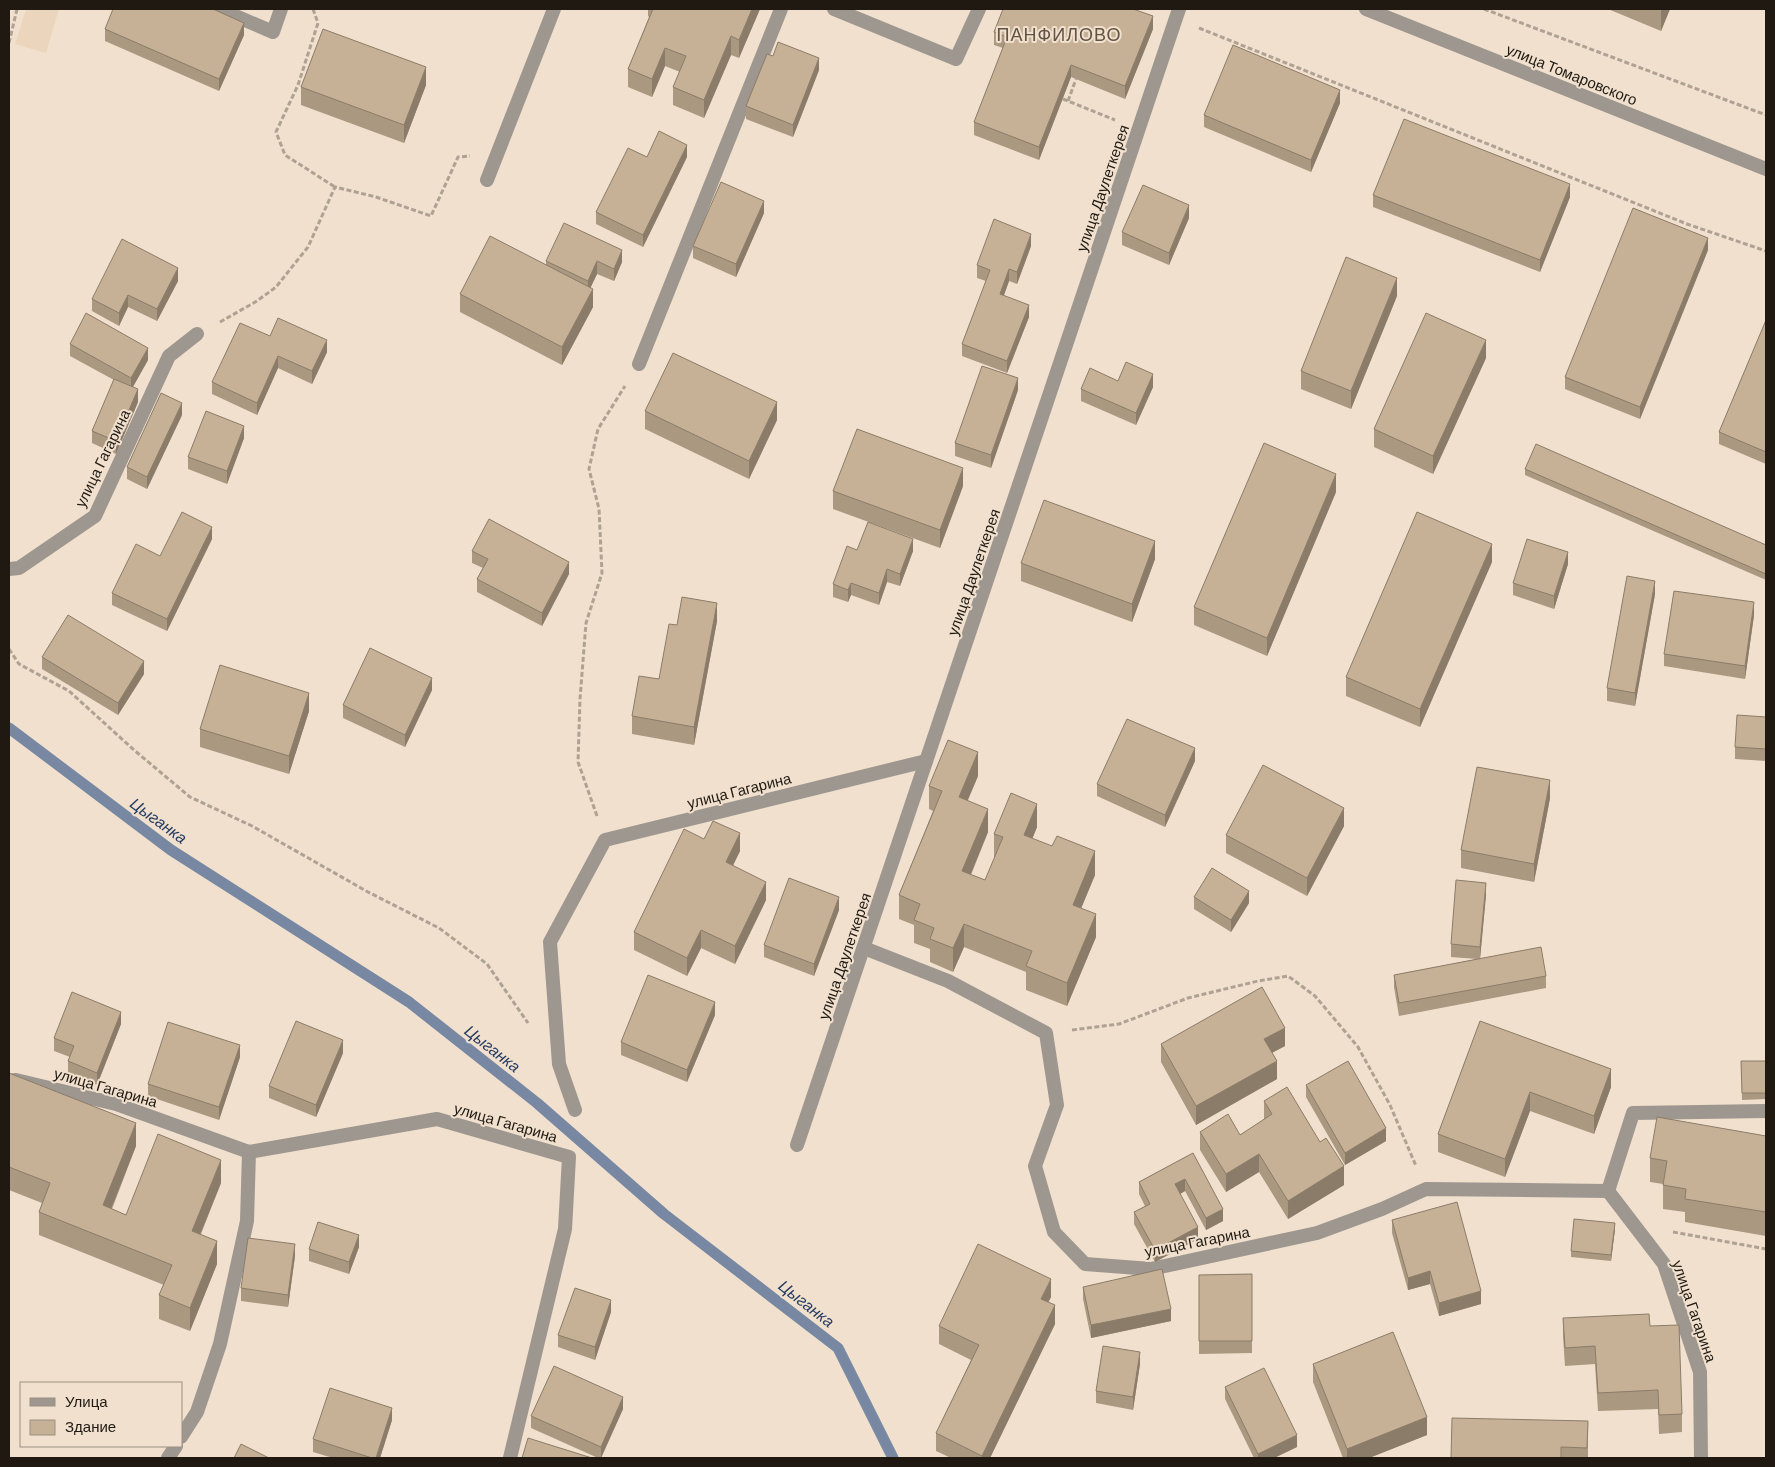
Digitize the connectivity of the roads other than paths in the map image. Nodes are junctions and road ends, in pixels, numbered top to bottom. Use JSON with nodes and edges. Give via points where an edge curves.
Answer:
{"nodes":[{"id":1,"x":219,"y":9,"type":"edge"},
{"id":2,"x":281,"y":9,"type":"edge"},
{"id":3,"x":554,"y":9,"type":"edge"},
{"id":4,"x":781,"y":9,"type":"edge"},
{"id":5,"x":834,"y":9,"type":"edge"},
{"id":6,"x":979,"y":9,"type":"edge"},
{"id":7,"x":1366,"y":9,"type":"edge"},
{"id":8,"x":1178,"y":14,"type":"edge"},
{"id":9,"x":1766,"y":169,"type":"edge"},
{"id":10,"x":487,"y":180,"type":"dead end"},
{"id":11,"x":197,"y":334,"type":"road end"},
{"id":12,"x":639,"y":364,"type":"road end"},
{"id":13,"x":9,"y":569,"type":"edge"},
{"id":14,"x":926,"y":761,"type":"junction"},
{"id":15,"x":864,"y":948,"type":"junction"},
{"id":16,"x":9,"y":1081,"type":"edge"},
{"id":17,"x":575,"y":1110,"type":"dead end"},
{"id":18,"x":1766,"y":1111,"type":"edge"},
{"id":19,"x":797,"y":1145,"type":"dead end"},
{"id":20,"x":249,"y":1152,"type":"junction"},
{"id":21,"x":1608,"y":1192,"type":"junction"},
{"id":22,"x":182,"y":1435,"type":"edge"},
{"id":23,"x":175,"y":1447,"type":"edge"},
{"id":24,"x":168,"y":1458,"type":"edge"},
{"id":25,"x":510,"y":1458,"type":"edge"},
{"id":26,"x":1701,"y":1458,"type":"edge"}],
"edges":[{"from":1,"to":2,"type":"street","via":[[273,32]]},
{"from":3,"to":10,"type":"street"},
{"from":4,"to":12,"type":"street"},
{"from":5,"to":6,"type":"street","via":[[956,59]]},
{"from":7,"to":9,"type":"street","name":"улица Томаровского"},
{"from":8,"to":14,"type":"street","name":"улица Даулеткерея"},
{"from":11,"to":13,"type":"street","name":"улица Гагарина","via":[[169,356],[95,516],[19,568]]},
{"from":14,"to":15,"type":"street","name":"улица Даулеткерея"},
{"from":14,"to":17,"type":"street","name":"улица Гагарина","via":[[605,840],[550,942],[559,1064]]},
{"from":15,"to":19,"type":"street","name":"улица Даулеткерея"},
{"from":15,"to":21,"type":"street","name":"улица Гагарина","via":[[948,982],[1046,1033],[1057,1104],[1036,1166],[1054,1232],[1085,1264],[1151,1269],[1317,1233],[1426,1189]]},
{"from":16,"to":20,"type":"street","name":"улица Гагарина","via":[[116,1104]]},
{"from":18,"to":21,"type":"street","via":[[1633,1113]]},
{"from":20,"to":22,"type":"street","via":[[247,1221],[220,1344],[197,1412]]},
{"from":20,"to":25,"type":"street","name":"улица Гагарина","via":[[437,1119],[569,1157],[564,1229]]},
{"from":21,"to":26,"type":"street","name":"улица Гагарина","via":[[1664,1264],[1700,1372]]},
{"from":23,"to":24,"type":"street"}]}
